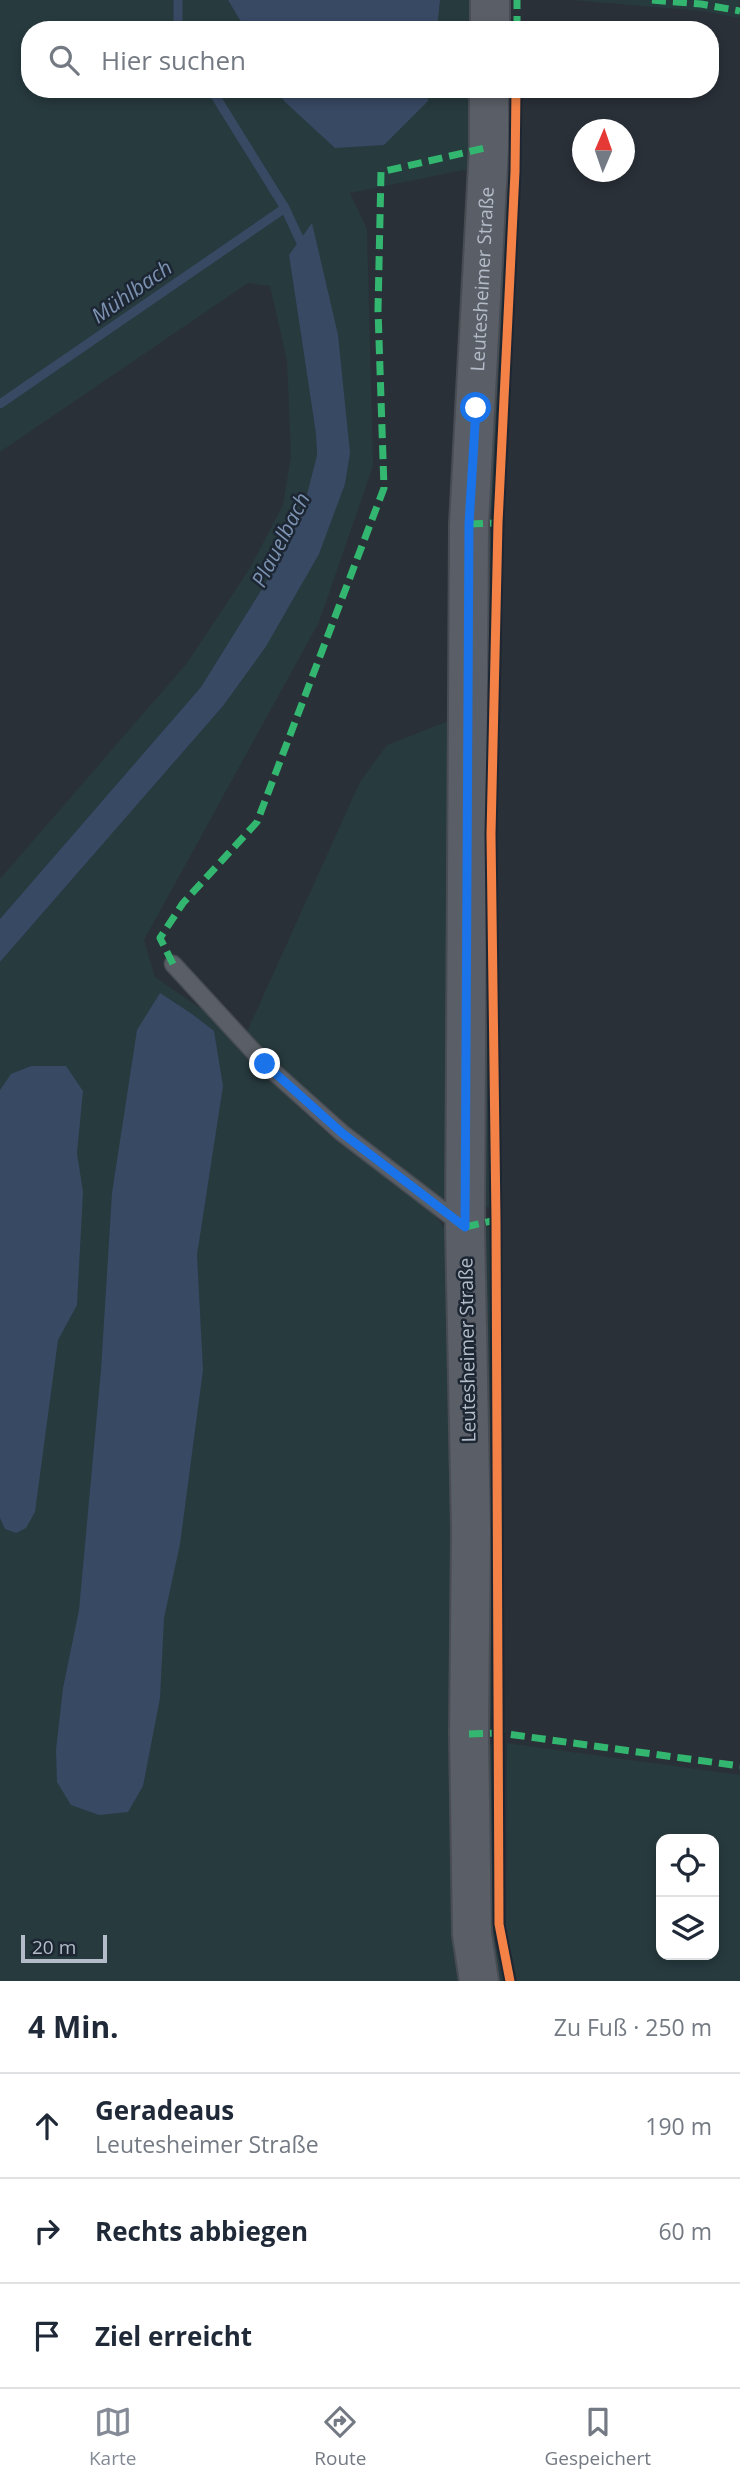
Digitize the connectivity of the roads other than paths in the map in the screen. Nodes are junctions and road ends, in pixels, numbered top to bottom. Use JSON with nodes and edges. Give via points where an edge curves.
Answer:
{"nodes":[{"id":1,"x":490,"y":0,"type":"edge"},
{"id":2,"x":490,"y":21,"type":"edge"},
{"id":3,"x":489,"y":98,"type":"edge"},
{"id":4,"x":173,"y":964,"type":"dead end"},
{"id":5,"x":465,"y":1227,"type":"junction"},
{"id":6,"x":479,"y":1981,"type":"edge"}],
"edges":[{"from":1,"to":2,"type":"street"},
{"from":3,"to":5,"type":"street","name":"Leutesheimer Straße","via":[[469,524]]},
{"from":4,"to":5,"type":"lane","via":[[265,1064],[342,1133]]},
{"from":5,"to":6,"type":"street","name":"Leutesheimer Straße","via":[[472,1934]]}]}
